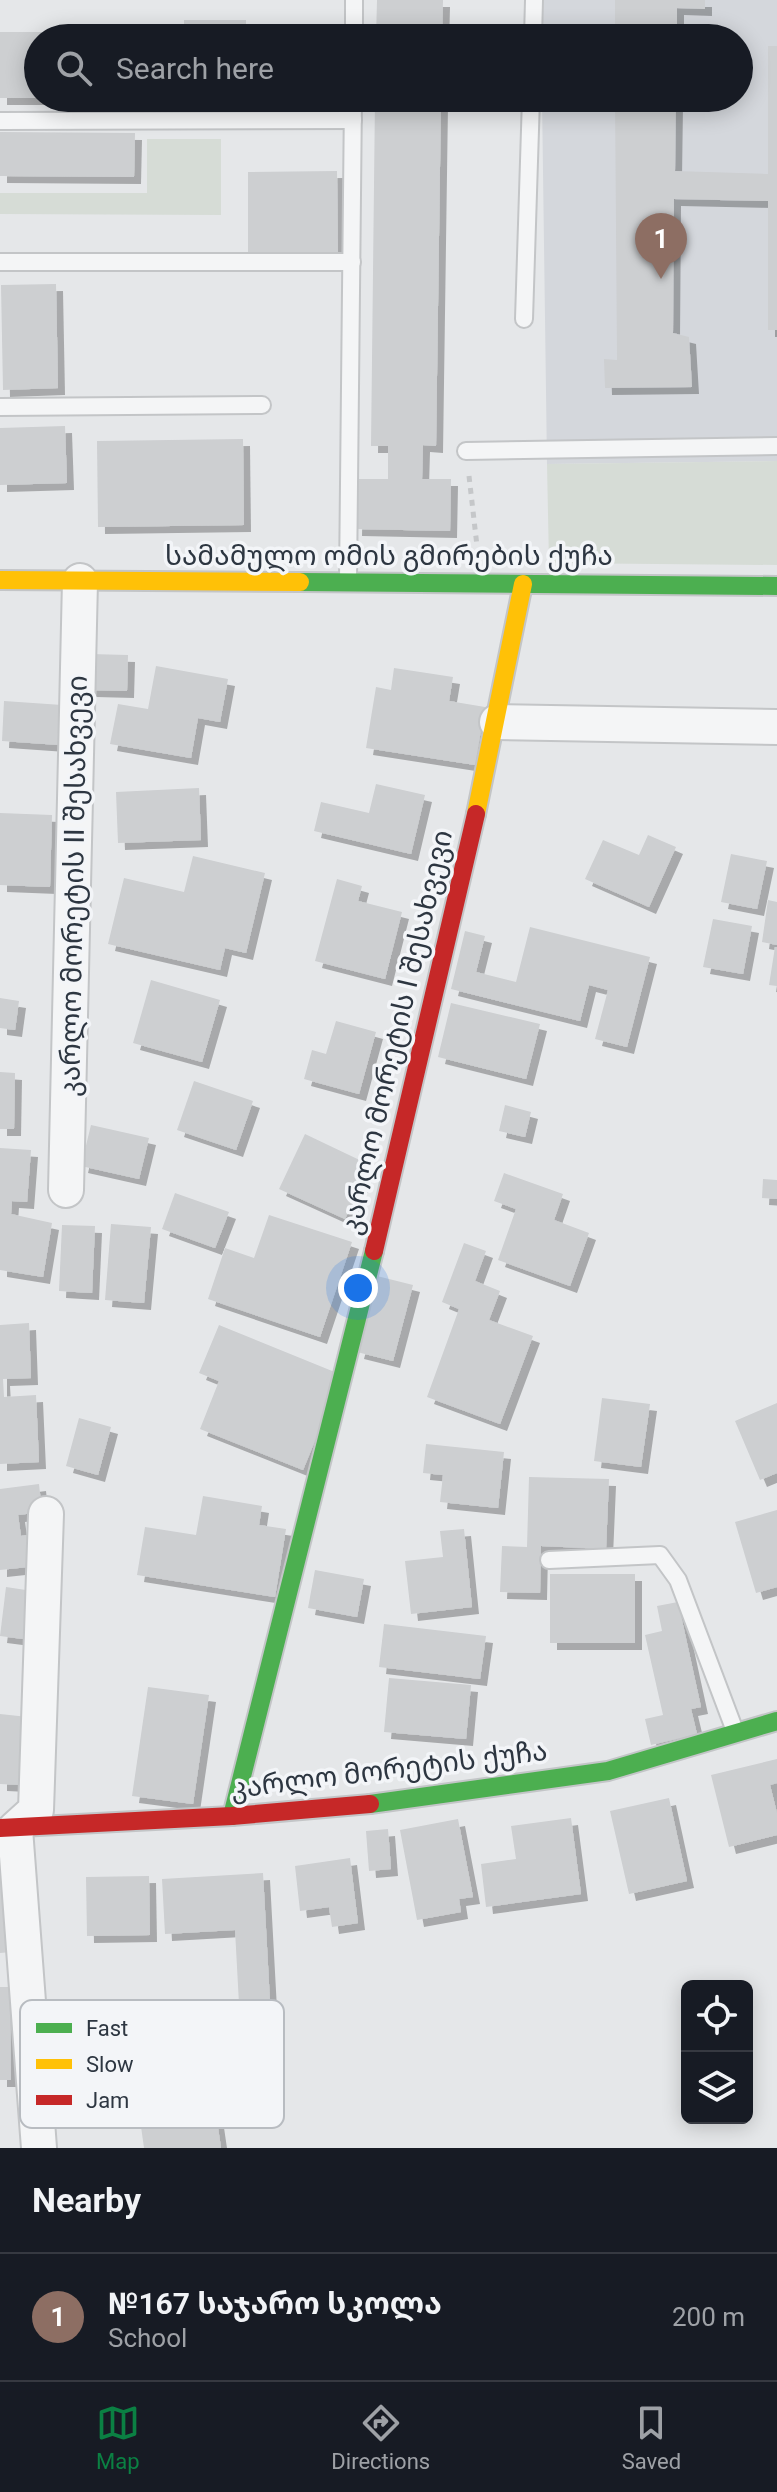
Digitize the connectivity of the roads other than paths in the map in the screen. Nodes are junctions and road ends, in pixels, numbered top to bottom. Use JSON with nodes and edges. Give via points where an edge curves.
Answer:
{"nodes":[{"id":1,"x":354,"y":0,"type":"edge"},
{"id":2,"x":534,"y":0,"type":"edge"},
{"id":3,"x":354,"y":24,"type":"edge"},
{"id":4,"x":533,"y":24,"type":"edge"},
{"id":5,"x":353,"y":112,"type":"edge"},
{"id":6,"x":531,"y":112,"type":"edge"},
{"id":7,"x":353,"y":120,"type":"junction"},
{"id":8,"x":0,"y":121,"type":"edge"},
{"id":9,"x":0,"y":262,"type":"edge"},
{"id":10,"x":352,"y":262,"type":"junction"},
{"id":11,"x":524,"y":319,"type":"dead end"},
{"id":12,"x":262,"y":405,"type":"dead end"},
{"id":13,"x":0,"y":407,"type":"edge"},
{"id":14,"x":777,"y":446,"type":"edge"},
{"id":15,"x":466,"y":451,"type":"road end"},
{"id":16,"x":0,"y":580,"type":"edge"},
{"id":17,"x":80,"y":581,"type":"junction"},
{"id":18,"x":348,"y":583,"type":"junction"},
{"id":19,"x":523,"y":584,"type":"junction"},
{"id":20,"x":777,"y":586,"type":"edge"},
{"id":21,"x":497,"y":722,"type":"junction"},
{"id":22,"x":777,"y":727,"type":"edge"},
{"id":23,"x":66,"y":1190,"type":"dead end"},
{"id":24,"x":46,"y":1514,"type":"dead end"},
{"id":25,"x":549,"y":1560,"type":"dead end"},
{"id":26,"x":777,"y":1721,"type":"edge"},
{"id":27,"x":736,"y":1733,"type":"junction"},
{"id":28,"x":232,"y":1816,"type":"junction"},
{"id":29,"x":8,"y":1829,"type":"edge"},
{"id":30,"x":25,"y":2000,"type":"edge"},
{"id":31,"x":37,"y":2128,"type":"edge"},
{"id":32,"x":39,"y":2148,"type":"edge"}],
"edges":[{"from":1,"to":3,"type":"lane"},
{"from":2,"to":4,"type":"lane"},
{"from":5,"to":7,"type":"lane"},
{"from":6,"to":11,"type":"lane"},
{"from":7,"to":8,"type":"lane"},
{"from":7,"to":10,"type":"lane"},
{"from":9,"to":10,"type":"lane"},
{"from":10,"to":18,"type":"lane"},
{"from":12,"to":13,"type":"lane"},
{"from":14,"to":15,"type":"lane"},
{"from":16,"to":17,"type":"street","name":"სამამულო ომის გმირების ქუჩა"},
{"from":17,"to":18,"type":"street","name":"სამამულო ომის გმირების ქუჩა"},
{"from":17,"to":23,"type":"street","name":"კარლო მორეტის II შესახვევი"},
{"from":18,"to":19,"type":"street","name":"სამამულო ომის გმირების ქუჩა"},
{"from":19,"to":20,"type":"street","name":"სამამულო ომის გმირების ქუჩა"},
{"from":19,"to":21,"type":"street","name":"კარლო მორეტის I შესახვევი"},
{"from":21,"to":22,"type":"street"},
{"from":21,"to":28,"type":"street","name":"კარლო მორეტის I შესახვევი","via":[[339,1400]]},
{"from":24,"to":29,"type":"street","via":[[36,1810]]},
{"from":25,"to":27,"type":"lane","via":[[660,1555],[678,1580]]},
{"from":26,"to":27,"type":"street","name":"კარლო მორეტის ქუჩა"},
{"from":27,"to":28,"type":"street","name":"კარლო მორეტის ქუჩა","via":[[608,1771],[373,1804]]},
{"from":28,"to":29,"type":"street","name":"კარლო მორეტის ქუჩა"},
{"from":29,"to":30,"type":"street"},
{"from":31,"to":32,"type":"street"}]}
